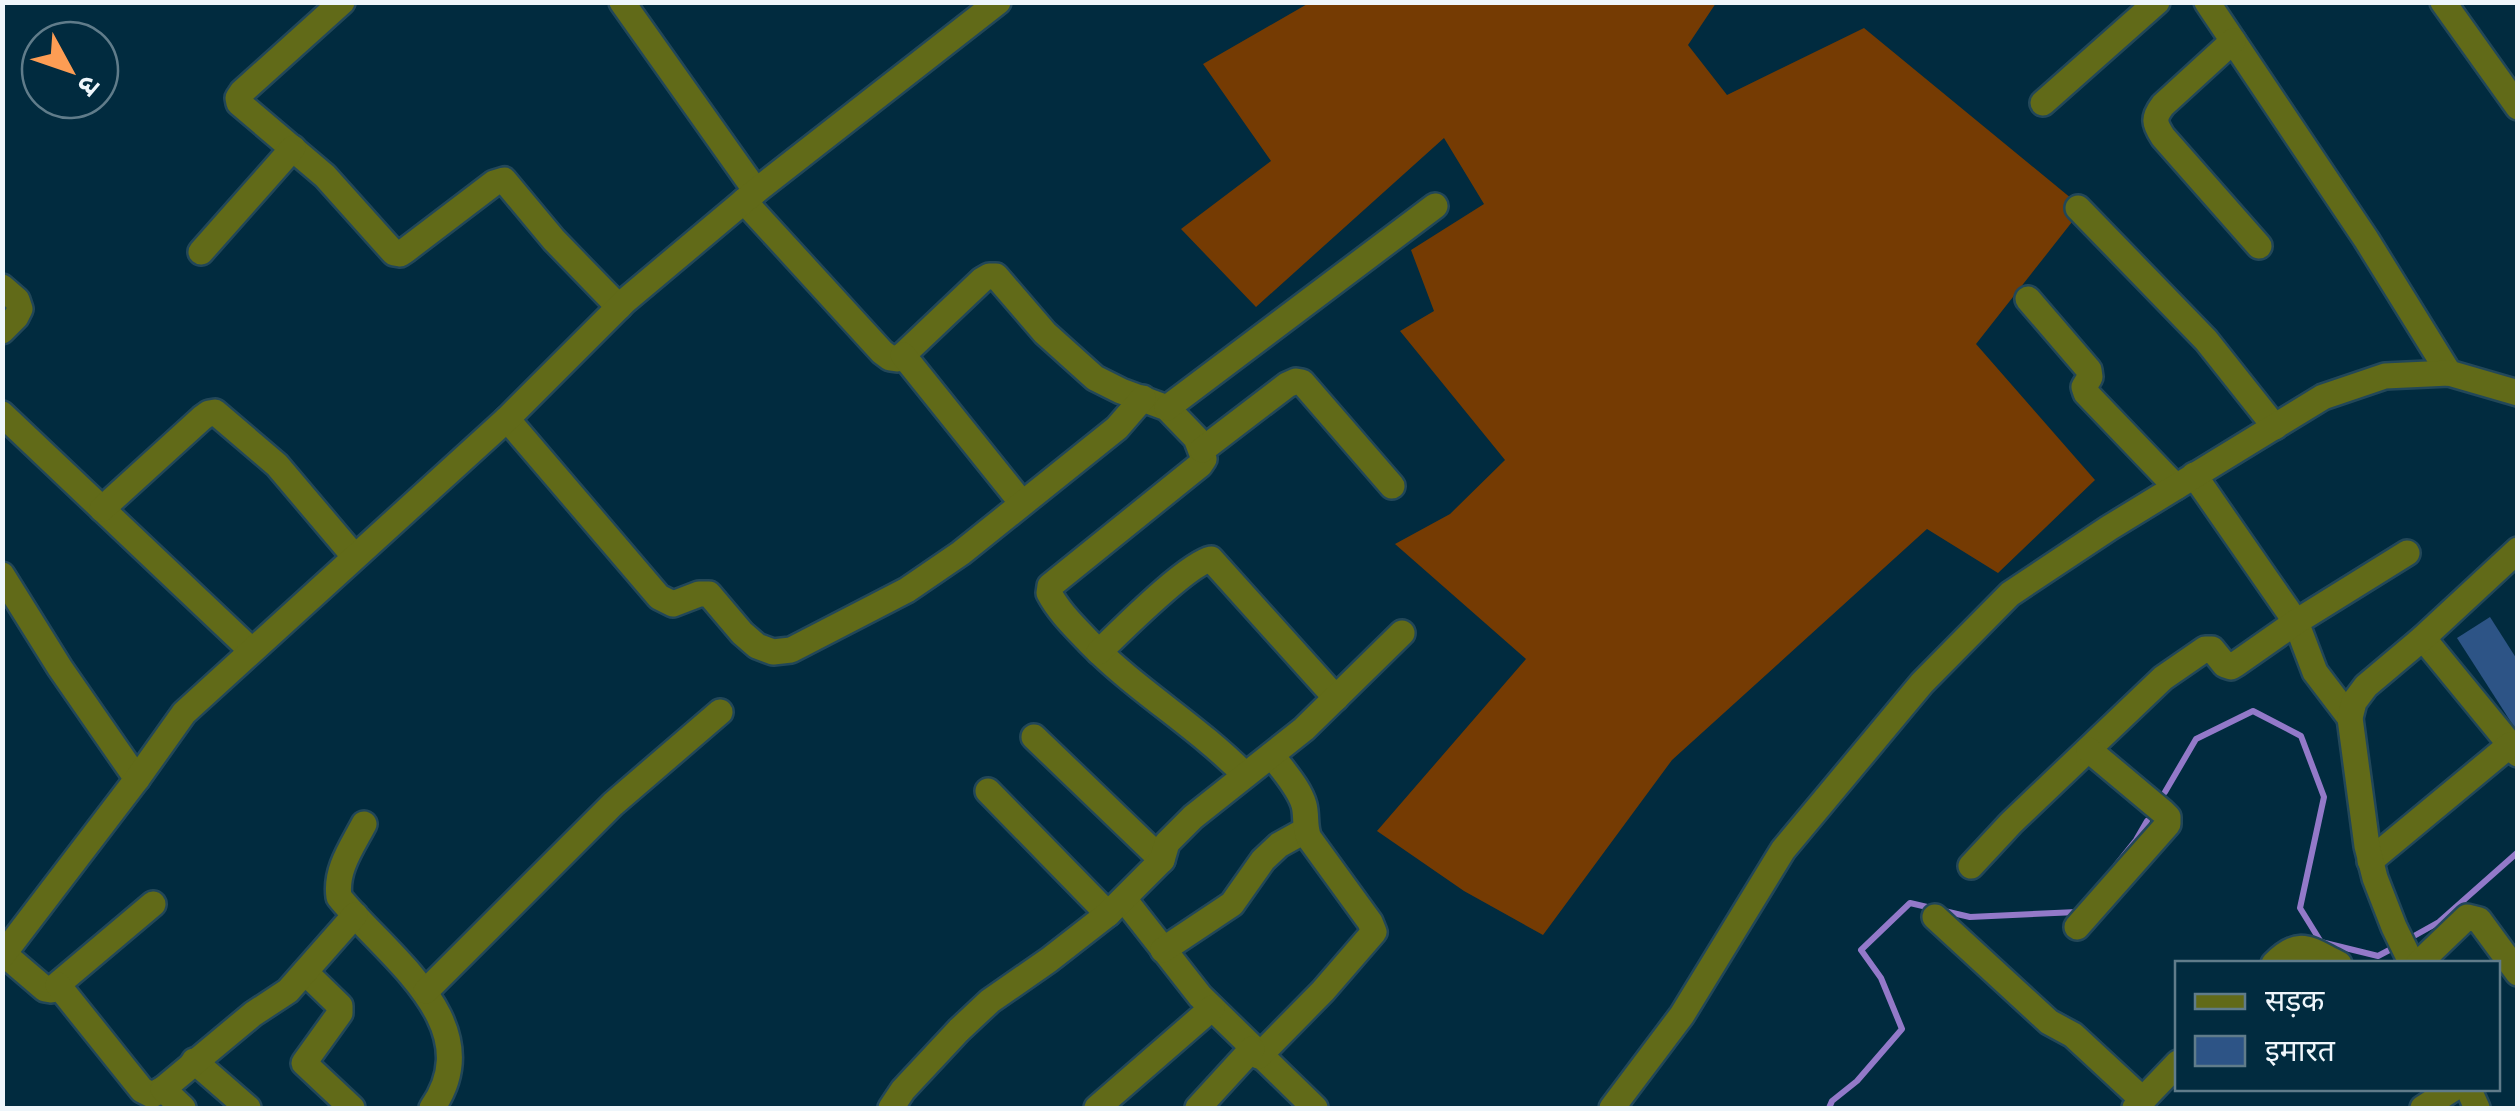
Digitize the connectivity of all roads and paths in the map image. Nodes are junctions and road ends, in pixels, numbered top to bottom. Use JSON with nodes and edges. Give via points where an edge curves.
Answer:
{"nodes":[{"id":1,"x":342,"y":2,"type":"edge"},
{"id":2,"x":622,"y":2,"type":"edge"},
{"id":3,"x":998,"y":2,"type":"edge"},
{"id":4,"x":2157,"y":2,"type":"edge"},
{"id":5,"x":2207,"y":2,"type":"edge"},
{"id":6,"x":2443,"y":2,"type":"edge"},
{"id":7,"x":2233,"y":41,"type":"junction"},
{"id":8,"x":2043,"y":103,"type":"dead end"},
{"id":9,"x":2518,"y":107,"type":"edge"},
{"id":10,"x":293,"y":148,"type":"junction"},
{"id":11,"x":750,"y":196,"type":"junction"},
{"id":12,"x":1435,"y":206,"type":"dead end"},
{"id":13,"x":2078,"y":208,"type":"dead end"},
{"id":14,"x":2259,"y":246,"type":"dead end"},
{"id":15,"x":201,"y":252,"type":"dead end"},
{"id":16,"x":2,"y":287,"type":"edge"},
{"id":17,"x":2028,"y":299,"type":"dead end"},
{"id":18,"x":619,"y":307,"type":"junction"},
{"id":19,"x":2,"y":332,"type":"edge"},
{"id":20,"x":903,"y":354,"type":"junction"},
{"id":21,"x":2448,"y":373,"type":"junction"},
{"id":22,"x":2518,"y":393,"type":"edge"},
{"id":23,"x":1155,"y":403,"type":"junction"},
{"id":24,"x":2,"y":414,"type":"edge"},
{"id":25,"x":506,"y":419,"type":"junction"},
{"id":26,"x":2275,"y":427,"type":"junction"},
{"id":27,"x":1202,"y":450,"type":"junction"},
{"id":28,"x":2185,"y":481,"type":"junction"},
{"id":29,"x":1392,"y":486,"type":"dead end"},
{"id":30,"x":1021,"y":502,"type":"junction"},
{"id":31,"x":102,"y":509,"type":"junction"},
{"id":32,"x":2518,"y":550,"type":"edge"},
{"id":33,"x":2407,"y":554,"type":"dead end"},
{"id":34,"x":354,"y":556,"type":"junction"},
{"id":35,"x":2,"y":575,"type":"edge"},
{"id":36,"x":2296,"y":622,"type":"junction"},
{"id":37,"x":1402,"y":632,"type":"dead end"},
{"id":38,"x":2424,"y":638,"type":"junction"},
{"id":39,"x":251,"y":650,"type":"junction"},
{"id":40,"x":1099,"y":652,"type":"junction"},
{"id":41,"x":1336,"y":698,"type":"junction"},
{"id":42,"x":720,"y":712,"type":"dead end"},
{"id":43,"x":2350,"y":718,"type":"junction"},
{"id":44,"x":1034,"y":737,"type":"dead end"},
{"id":45,"x":2514,"y":749,"type":"edge"},
{"id":46,"x":2089,"y":750,"type":"junction"},
{"id":47,"x":1272,"y":755,"type":"junction"},
{"id":48,"x":1246,"y":775,"type":"junction"},
{"id":49,"x":137,"y":779,"type":"junction"},
{"id":50,"x":988,"y":791,"type":"dead end"},
{"id":51,"x":364,"y":824,"type":"dead end"},
{"id":52,"x":1306,"y":830,"type":"junction"},
{"id":53,"x":1162,"y":860,"type":"junction"},
{"id":54,"x":2370,"y":861,"type":"junction"},
{"id":55,"x":1971,"y":866,"type":"dead end"},
{"id":56,"x":153,"y":904,"type":"dead end"},
{"id":57,"x":1116,"y":907,"type":"junction"},
{"id":58,"x":355,"y":915,"type":"junction"},
{"id":59,"x":1935,"y":917,"type":"dead end"},
{"id":60,"x":2077,"y":927,"type":"dead end"},
{"id":61,"x":1163,"y":950,"type":"junction"},
{"id":62,"x":3,"y":955,"type":"edge"},
{"id":63,"x":2278,"y":961,"type":"edge"},
{"id":64,"x":2333,"y":961,"type":"edge"},
{"id":65,"x":2412,"y":961,"type":"edge"},
{"id":66,"x":2414,"y":961,"type":"edge"},
{"id":67,"x":305,"y":972,"type":"junction"},
{"id":68,"x":2518,"y":973,"type":"edge"},
{"id":69,"x":58,"y":985,"type":"junction"},
{"id":70,"x":426,"y":991,"type":"junction"},
{"id":71,"x":1212,"y":1008,"type":"junction"},
{"id":72,"x":1255,"y":1052,"type":"junction"},
{"id":73,"x":194,"y":1061,"type":"junction"},
{"id":74,"x":2175,"y":1066,"type":"edge"},
{"id":75,"x":163,"y":1088,"type":"junction"},
{"id":76,"x":2449,"y":1091,"type":"edge"},
{"id":77,"x":1626,"y":1103,"type":"edge"},
{"id":78,"x":2139,"y":1104,"type":"edge"},
{"id":79,"x":183,"y":1108,"type":"edge"},
{"id":80,"x":248,"y":1108,"type":"edge"},
{"id":81,"x":352,"y":1108,"type":"edge"},
{"id":82,"x":432,"y":1108,"type":"edge"},
{"id":83,"x":891,"y":1108,"type":"edge"},
{"id":84,"x":1098,"y":1108,"type":"edge"},
{"id":85,"x":1198,"y":1108,"type":"edge"},
{"id":86,"x":1316,"y":1108,"type":"edge"},
{"id":87,"x":2423,"y":1108,"type":"edge"}],
"edges":[{"from":1,"to":10,"type":"street","via":[[238,98]]},
{"from":2,"to":11,"type":"street"},
{"from":3,"to":11,"type":"street"},
{"from":4,"to":8,"type":"street"},
{"from":5,"to":7,"type":"street"},
{"from":6,"to":9,"type":"street"},
{"from":7,"to":14,"type":"street","via":[[2162,105],[2155,124]]},
{"from":7,"to":21,"type":"street"},
{"from":10,"to":15,"type":"street"},
{"from":10,"to":18,"type":"street","via":[[400,254],[504,180]]},
{"from":11,"to":18,"type":"street"},
{"from":11,"to":20,"type":"street","via":[[882,352],[897,359]]},
{"from":12,"to":23,"type":"street"},
{"from":13,"to":26,"type":"street","via":[[2206,340]]},
{"from":16,"to":19,"type":"street","via":[[20,309]]},
{"from":17,"to":28,"type":"street","via":[[2090,370],[2086,393]]},
{"from":18,"to":25,"type":"street"},
{"from":20,"to":23,"type":"street","via":[[982,280],[996,276],[1072,360],[1095,378]]},
{"from":20,"to":30,"type":"street"},
{"from":21,"to":22,"type":"street"},
{"from":21,"to":26,"type":"street","via":[[2384,376],[2323,398]]},
{"from":23,"to":27,"type":"street"},
{"from":23,"to":30,"type":"street"},
{"from":24,"to":31,"type":"street"},
{"from":25,"to":30,"type":"street","via":[[659,597],[673,604],[709,594],[742,633],[773,652],[791,650],[907,590]]},
{"from":25,"to":34,"type":"street"},
{"from":26,"to":28,"type":"street"},
{"from":27,"to":29,"type":"street","via":[[1287,386],[1302,382]]},
{"from":27,"to":40,"type":"street","via":[[1200,465],[1050,586],[1052,600]]},
{"from":28,"to":36,"type":"street"},
{"from":28,"to":77,"type":"street","via":[[2010,594],[1922,683],[1783,850]]},
{"from":31,"to":34,"type":"street","via":[[215,412],[277,464]]},
{"from":31,"to":39,"type":"street"},
{"from":32,"to":38,"type":"street"},
{"from":33,"to":36,"type":"street"},
{"from":34,"to":39,"type":"street"},
{"from":35,"to":49,"type":"street"},
{"from":36,"to":43,"type":"street","via":[[2315,672]]},
{"from":36,"to":46,"type":"street","via":[[2231,667],[2205,649],[2163,678]]},
{"from":37,"to":41,"type":"street"},
{"from":38,"to":43,"type":"street","via":[[2366,686]]},
{"from":38,"to":45,"type":"street"},
{"from":39,"to":49,"type":"street","via":[[184,712]]},
{"from":40,"to":41,"type":"street","via":[[1211,559]]},
{"from":40,"to":48,"type":"street"},
{"from":41,"to":47,"type":"street"},
{"from":42,"to":70,"type":"street","via":[[613,804]]},
{"from":43,"to":54,"type":"street"},
{"from":44,"to":53,"type":"street"},
{"from":45,"to":54,"type":"street"},
{"from":46,"to":55,"type":"street"},
{"from":46,"to":60,"type":"street","via":[[2163,812],[2168,824]]},
{"from":47,"to":48,"type":"street"},
{"from":47,"to":52,"type":"street","via":[[1304,803]]},
{"from":48,"to":53,"type":"street","via":[[1193,817],[1167,844]]},
{"from":49,"to":62,"type":"street"},
{"from":50,"to":57,"type":"street"},
{"from":51,"to":58,"type":"street","via":[[338,885]]},
{"from":52,"to":61,"type":"street","via":[[1279,844],[1232,904]]},
{"from":52,"to":72,"type":"street","via":[[1374,932],[1324,990]]},
{"from":53,"to":57,"type":"street"},
{"from":54,"to":65,"type":"street"},
{"from":56,"to":69,"type":"street"},
{"from":57,"to":61,"type":"street"},
{"from":57,"to":83,"type":"street","via":[[990,1001]]},
{"from":58,"to":67,"type":"street"},
{"from":58,"to":70,"type":"street"},
{"from":59,"to":78,"type":"street","via":[[2049,1022],[2073,1034]]},
{"from":61,"to":71,"type":"street"},
{"from":62,"to":69,"type":"street","via":[[45,989]]},
{"from":63,"to":64,"type":"street","via":[[2302,946]]},
{"from":66,"to":68,"type":"street","via":[[2473,917]]},
{"from":67,"to":73,"type":"street"},
{"from":67,"to":81,"type":"street","via":[[340,1013],[304,1063]]},
{"from":69,"to":75,"type":"street","via":[[142,1090],[152,1095]]},
{"from":70,"to":82,"type":"street","via":[[440,1016],[449,1069]]},
{"from":71,"to":72,"type":"street"},
{"from":71,"to":84,"type":"street"},
{"from":72,"to":85,"type":"street"},
{"from":72,"to":86,"type":"street"},
{"from":73,"to":75,"type":"street"},
{"from":73,"to":80,"type":"street"},
{"from":74,"to":78,"type":"street"},
{"from":75,"to":79,"type":"street"},
{"from":76,"to":87,"type":"street"}]}
